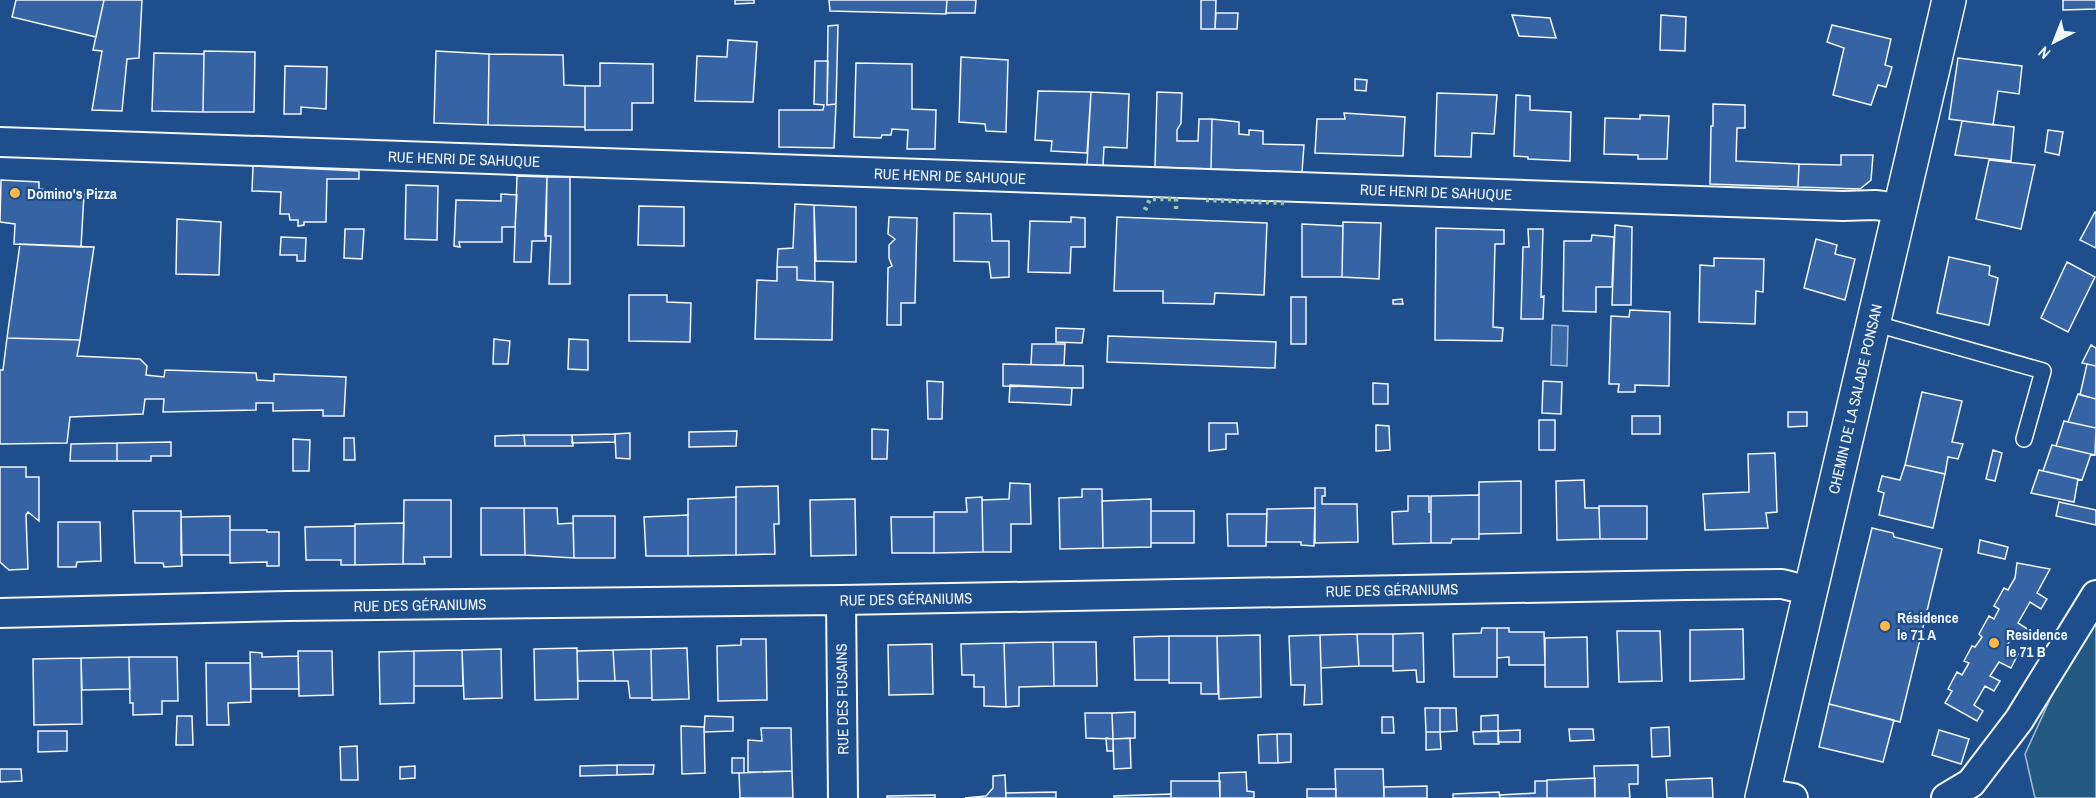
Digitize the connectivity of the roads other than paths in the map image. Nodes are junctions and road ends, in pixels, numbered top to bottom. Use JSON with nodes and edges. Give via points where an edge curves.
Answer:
{"nodes":[{"id":1,"x":1943,"y":1,"type":"edge"},
{"id":2,"x":0,"y":142,"type":"edge"},
{"id":3,"x":1899,"y":208,"type":"junction"},
{"id":4,"x":1873,"y":323,"type":"junction"},
{"id":5,"x":2024,"y":439,"type":"dead end"},
{"id":6,"x":1811,"y":591,"type":"junction"},
{"id":7,"x":2096,"y":595,"type":"edge"},
{"id":8,"x":840,"y":600,"type":"junction"},
{"id":9,"x":0,"y":614,"type":"edge"},
{"id":10,"x":1772,"y":796,"type":"edge"},
{"id":11,"x":843,"y":798,"type":"edge"},
{"id":12,"x":1946,"y":798,"type":"edge"}],
"edges":[{"from":1,"to":3,"type":"street","name":"CHEMIN DE LA SALADE PONSAN"},
{"from":2,"to":3,"type":"street","name":"RUE HENRI DE SAHUQUE"},
{"from":3,"to":4,"type":"street","name":"CHEMIN DE LA SALADE PONSAN"},
{"from":4,"to":5,"type":"lane","via":[[2043,370]]},
{"from":4,"to":6,"type":"street","name":"CHEMIN DE LA SALADE PONSAN"},
{"from":6,"to":8,"type":"street","name":"RUE DES GÉRANIUMS","via":[[1782,584],[1729,584]]},
{"from":6,"to":10,"type":"street","name":"CHEMIN DE LA SALADE PONSAN"},
{"from":7,"to":12,"type":"street","via":[[2019,720],[1971,783]]},
{"from":8,"to":9,"type":"street","name":"RUE DES GÉRANIUMS","via":[[288,606]]},
{"from":8,"to":11,"type":"street","name":"RUE DES FUSAINS"}]}
